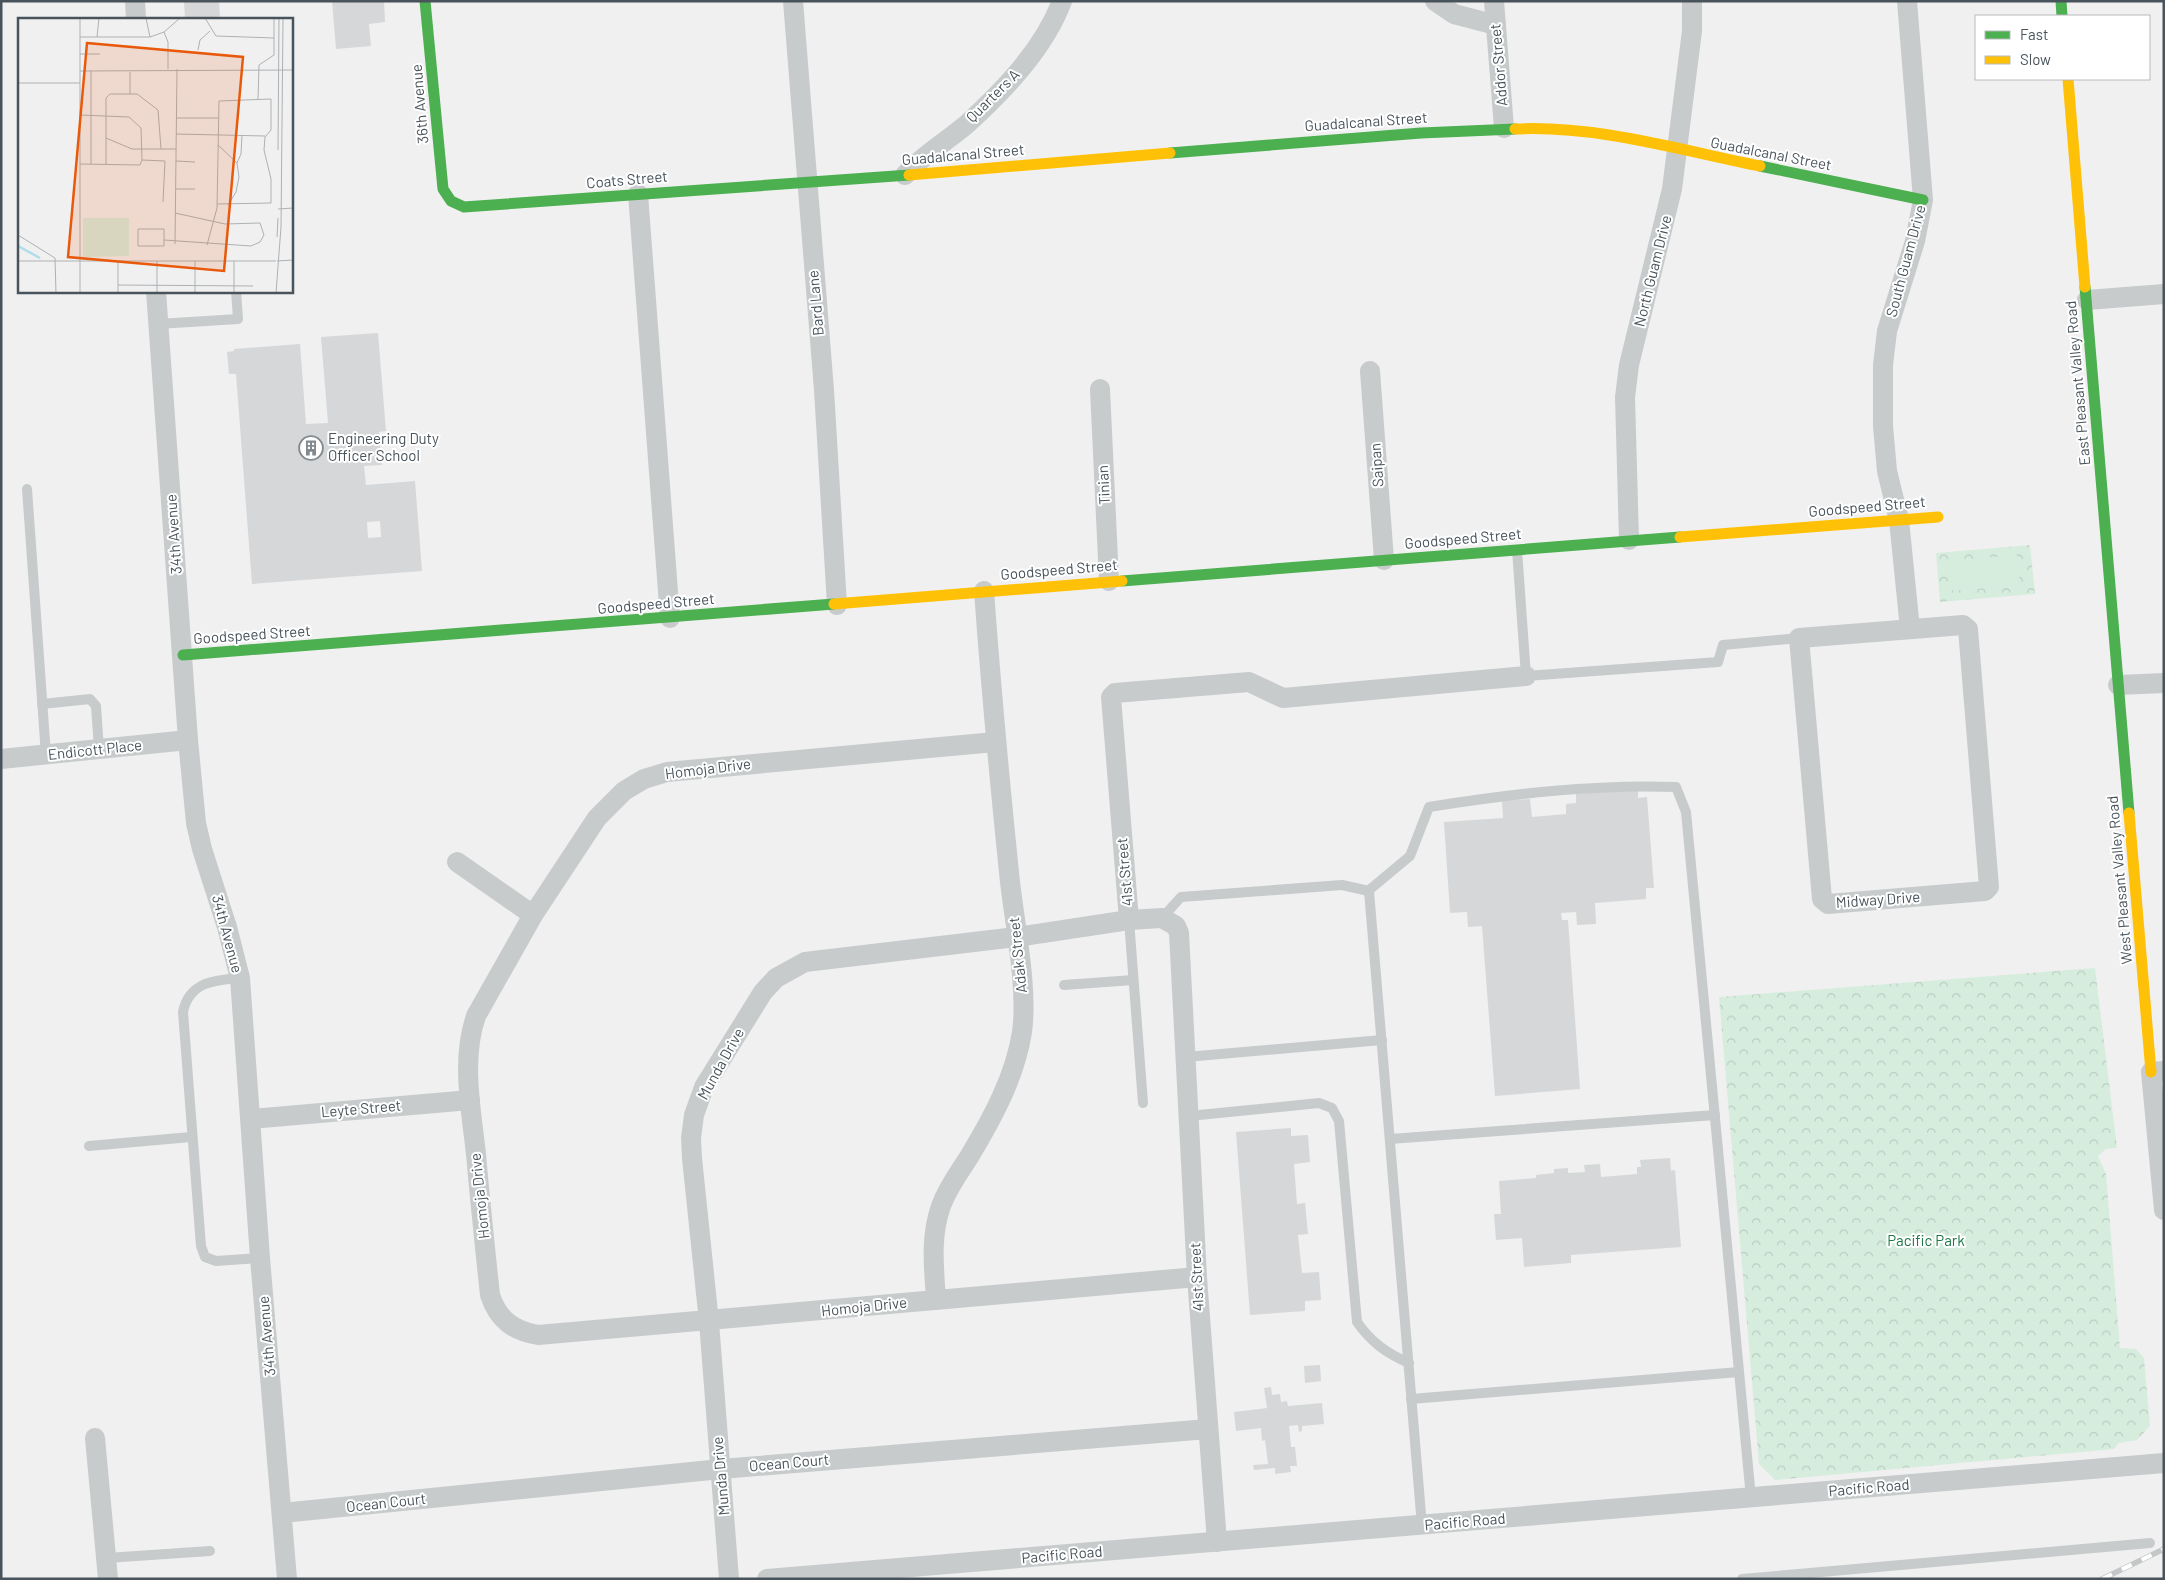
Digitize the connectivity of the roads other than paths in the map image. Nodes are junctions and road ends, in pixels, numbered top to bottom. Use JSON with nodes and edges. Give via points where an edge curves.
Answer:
{"nodes":[{"id":1,"x":135,"y":1,"type":"edge"},
{"id":2,"x":425,"y":1,"type":"edge"},
{"id":3,"x":793,"y":1,"type":"edge"},
{"id":4,"x":1062,"y":1,"type":"edge"},
{"id":5,"x":1435,"y":1,"type":"edge"},
{"id":6,"x":1494,"y":1,"type":"edge"},
{"id":7,"x":1692,"y":1,"type":"edge"},
{"id":8,"x":1907,"y":1,"type":"edge"},
{"id":9,"x":2061,"y":1,"type":"edge"},
{"id":10,"x":2062,"y":15,"type":"edge"},
{"id":11,"x":136,"y":18,"type":"edge"},
{"id":12,"x":1496,"y":25,"type":"junction"},
{"id":13,"x":2068,"y":80,"type":"edge"},
{"id":14,"x":1504,"y":128,"type":"junction"},
{"id":15,"x":1677,"y":150,"type":"junction"},
{"id":16,"x":905,"y":175,"type":"junction"},
{"id":17,"x":806,"y":181,"type":"junction"},
{"id":18,"x":638,"y":194,"type":"junction"},
{"id":19,"x":1923,"y":200,"type":"junction"},
{"id":20,"x":451,"y":201,"type":"joint"},
{"id":21,"x":156,"y":292,"type":"edge"},
{"id":22,"x":236,"y":292,"type":"edge"},
{"id":23,"x":2164,"y":294,"type":"edge"},
{"id":24,"x":2087,"y":300,"type":"junction"},
{"id":25,"x":158,"y":324,"type":"junction"},
{"id":26,"x":1370,"y":371,"type":"dead end"},
{"id":27,"x":1100,"y":389,"type":"dead end"},
{"id":28,"x":27,"y":489,"type":"dead end"},
{"id":29,"x":1938,"y":517,"type":"dead end"},
{"id":30,"x":1899,"y":520,"type":"junction"},
{"id":31,"x":1629,"y":540,"type":"junction"},
{"id":32,"x":1516,"y":550,"type":"junction"},
{"id":33,"x":1384,"y":560,"type":"junction"},
{"id":34,"x":1109,"y":581,"type":"junction"},
{"id":35,"x":984,"y":591,"type":"junction"},
{"id":36,"x":837,"y":604,"type":"junction"},
{"id":37,"x":670,"y":618,"type":"junction"},
{"id":38,"x":1910,"y":629,"type":"junction"},
{"id":39,"x":1799,"y":638,"type":"junction"},
{"id":40,"x":183,"y":655,"type":"junction"},
{"id":41,"x":1526,"y":676,"type":"junction"},
{"id":42,"x":2164,"y":683,"type":"edge"},
{"id":43,"x":2118,"y":686,"type":"junction"},
{"id":44,"x":42,"y":704,"type":"junction"},
{"id":45,"x":188,"y":740,"type":"junction"},
{"id":46,"x":995,"y":742,"type":"junction"},
{"id":47,"x":99,"y":750,"type":"junction"},
{"id":48,"x":46,"y":755,"type":"junction"},
{"id":49,"x":1,"y":759,"type":"edge"},
{"id":50,"x":457,"y":862,"type":"dead end"},
{"id":51,"x":1368,"y":891,"type":"junction"},
{"id":52,"x":533,"y":916,"type":"junction"},
{"id":53,"x":1162,"y":918,"type":"junction"},
{"id":54,"x":1129,"y":920,"type":"junction"},
{"id":55,"x":1016,"y":937,"type":"junction"},
{"id":56,"x":240,"y":978,"type":"junction"},
{"id":57,"x":1133,"y":980,"type":"junction"},
{"id":58,"x":1064,"y":985,"type":"dead end"},
{"id":59,"x":1382,"y":1040,"type":"junction"},
{"id":60,"x":1186,"y":1057,"type":"junction"},
{"id":61,"x":2158,"y":1072,"type":"edge"},
{"id":62,"x":470,"y":1100,"type":"junction"},
{"id":63,"x":1143,"y":1103,"type":"dead end"},
{"id":64,"x":1715,"y":1114,"type":"junction"},
{"id":65,"x":1189,"y":1116,"type":"junction"},
{"id":66,"x":251,"y":1119,"type":"junction"},
{"id":67,"x":2160,"y":1120,"type":"edge"},
{"id":68,"x":191,"y":1136,"type":"junction"},
{"id":69,"x":1390,"y":1139,"type":"junction"},
{"id":70,"x":89,"y":1146,"type":"dead end"},
{"id":71,"x":2164,"y":1210,"type":"edge"},
{"id":72,"x":260,"y":1258,"type":"junction"},
{"id":73,"x":1197,"y":1277,"type":"junction"},
{"id":74,"x":936,"y":1300,"type":"junction"},
{"id":75,"x":709,"y":1322,"type":"junction"},
{"id":76,"x":1409,"y":1364,"type":"junction"},
{"id":77,"x":1739,"y":1372,"type":"junction"},
{"id":78,"x":1411,"y":1399,"type":"junction"},
{"id":79,"x":1208,"y":1429,"type":"junction"},
{"id":80,"x":96,"y":1438,"type":"dead end"},
{"id":81,"x":2164,"y":1463,"type":"edge"},
{"id":82,"x":721,"y":1469,"type":"junction"},
{"id":83,"x":1751,"y":1498,"type":"junction"},
{"id":84,"x":282,"y":1514,"type":"junction"},
{"id":85,"x":1422,"y":1526,"type":"junction"},
{"id":86,"x":1217,"y":1542,"type":"junction"},
{"id":87,"x":2150,"y":1544,"type":"dead end"},
{"id":88,"x":210,"y":1551,"type":"dead end"},
{"id":89,"x":107,"y":1558,"type":"junction"},
{"id":90,"x":108,"y":1579,"type":"edge"},
{"id":91,"x":287,"y":1579,"type":"edge"},
{"id":92,"x":729,"y":1579,"type":"edge"},
{"id":93,"x":767,"y":1579,"type":"edge"},
{"id":94,"x":1742,"y":1579,"type":"edge"}],
"edges":[{"from":1,"to":11,"type":"street"},
{"from":2,"to":20,"type":"street","name":"36th Avenue","via":[[443,189]]},
{"from":3,"to":17,"type":"street","name":"Bard Lane"},
{"from":4,"to":16,"type":"street","name":"Quarters A","via":[[1056,16],[1019,72],[966,125],[922,157]]},
{"from":5,"to":12,"type":"street","via":[[1454,14]]},
{"from":6,"to":12,"type":"street","name":"Addor Street"},
{"from":7,"to":15,"type":"street","name":"North Guam Drive","via":[[1692,31]]},
{"from":8,"to":19,"type":"street","name":"South Guam Drive"},
{"from":9,"to":10,"type":"street"},
{"from":12,"to":14,"type":"street","name":"Addor Street"},
{"from":13,"to":24,"type":"street","name":"East Pleasant Valley Road"},
{"from":14,"to":15,"type":"street","name":"Guadalcanal Street","via":[[1580,132]]},
{"from":14,"to":16,"type":"street","name":"Guadalcanal Street","via":[[1421,132]]},
{"from":15,"to":19,"type":"street","name":"Guadalcanal Street"},
{"from":15,"to":31,"type":"street","name":"North Guam Drive","via":[[1662,237],[1629,365],[1625,397]]},
{"from":16,"to":17,"type":"street","name":"Guadalcanal Street"},
{"from":17,"to":18,"type":"street","name":"Coats Street"},
{"from":17,"to":36,"type":"street","name":"Bard Lane","via":[[824,390]]},
{"from":18,"to":20,"type":"street","name":"Coats Street","via":[[471,208]]},
{"from":18,"to":37,"type":"street"},
{"from":19,"to":30,"type":"street","name":"South Guam Drive","via":[[1915,240],[1887,331],[1883,365],[1882,426],[1887,471]]},
{"from":21,"to":25,"type":"street","name":"34th Avenue"},
{"from":22,"to":25,"type":"lane","via":[[238,319]]},
{"from":23,"to":24,"type":"street"},
{"from":24,"to":43,"type":"street","name":"East Pleasant Valley Road"},
{"from":25,"to":40,"type":"street","name":"34th Avenue"},
{"from":26,"to":33,"type":"street","name":"Saipan"},
{"from":27,"to":34,"type":"street","name":"Tinian"},
{"from":28,"to":44,"type":"lane"},
{"from":29,"to":30,"type":"street","name":"Goodspeed Street"},
{"from":30,"to":31,"type":"street","name":"Goodspeed Street"},
{"from":30,"to":38,"type":"street"},
{"from":31,"to":32,"type":"street","name":"Goodspeed Street"},
{"from":32,"to":33,"type":"street","name":"Goodspeed Street"},
{"from":32,"to":41,"type":"lane"},
{"from":33,"to":34,"type":"street","name":"Goodspeed Street"},
{"from":34,"to":35,"type":"street","name":"Goodspeed Street"},
{"from":35,"to":36,"type":"street","name":"Goodspeed Street"},
{"from":35,"to":46,"type":"street","name":"Adak Street"},
{"from":36,"to":37,"type":"street","name":"Goodspeed Street"},
{"from":37,"to":40,"type":"street","name":"Goodspeed Street"},
{"from":38,"to":39,"type":"street","name":"Midway Drive"},
{"from":38,"to":39,"type":"street","name":"Midway Drive","via":[[1963,625],[1968,629],[1989,887],[1985,891],[1828,904],[1822,900]]},
{"from":39,"to":41,"type":"lane","via":[[1723,645],[1718,662]]},
{"from":40,"to":45,"type":"street","name":"34th Avenue"},
{"from":41,"to":54,"type":"street","name":"41st Street","via":[[1283,698],[1249,682],[1115,693],[1111,697]]},
{"from":42,"to":43,"type":"street"},
{"from":43,"to":61,"type":"street","name":"West Pleasant Valley Road"},
{"from":44,"to":47,"type":"lane","via":[[90,699],[96,706]]},
{"from":44,"to":48,"type":"lane"},
{"from":45,"to":47,"type":"street","name":"Endicott Place"},
{"from":45,"to":56,"type":"street","name":"34th Avenue","via":[[196,823]]},
{"from":46,"to":52,"type":"street","name":"Homoja Drive","via":[[678,771],[644,779],[624,791],[596,818]]},
{"from":46,"to":55,"type":"street","name":"Adak Street"},
{"from":47,"to":48,"type":"street","name":"Endicott Place"},
{"from":48,"to":49,"type":"street","name":"Endicott Place"},
{"from":50,"to":52,"type":"street"},
{"from":51,"to":53,"type":"lane","via":[[1342,885],[1181,897]]},
{"from":51,"to":59,"type":"lane"},
{"from":51,"to":64,"type":"lane","via":[[1410,856],[1429,807],[1628,785],[1676,786],[1686,812]]},
{"from":52,"to":62,"type":"street","name":"Homoja Drive","via":[[476,1016],[469,1048]]},
{"from":53,"to":54,"type":"street","name":"41st Street"},
{"from":53,"to":60,"type":"street","name":"41st Street","via":[[1176,926],[1179,933]]},
{"from":54,"to":55,"type":"street","name":"Munda Drive"},
{"from":54,"to":57,"type":"lane"},
{"from":55,"to":74,"type":"street","name":"Adak Street","via":[[1023,1010],[1018,1050],[1001,1097],[940,1207],[933,1250]]},
{"from":55,"to":75,"type":"street","name":"Munda Drive","via":[[817,959],[790,968],[763,992],[704,1087],[694,1114],[692,1158]]},
{"from":56,"to":66,"type":"street","name":"34th Avenue"},
{"from":56,"to":68,"type":"lane","via":[[197,986],[185,1002],[182,1012]]},
{"from":57,"to":58,"type":"lane"},
{"from":57,"to":63,"type":"lane"},
{"from":59,"to":60,"type":"lane"},
{"from":59,"to":69,"type":"lane"},
{"from":60,"to":65,"type":"street","name":"41st Street"},
{"from":61,"to":67,"type":"street"},
{"from":62,"to":66,"type":"street","name":"Leyte Street"},
{"from":62,"to":75,"type":"street","name":"Homoja Drive","via":[[490,1295],[501,1318],[523,1333],[538,1335]]},
{"from":64,"to":69,"type":"lane"},
{"from":64,"to":77,"type":"lane"},
{"from":65,"to":73,"type":"street","name":"41st Street"},
{"from":65,"to":76,"type":"lane","via":[[1319,1103],[1332,1108],[1339,1120],[1357,1322],[1381,1349]]},
{"from":66,"to":72,"type":"street","name":"34th Avenue"},
{"from":67,"to":71,"type":"street"},
{"from":68,"to":70,"type":"lane"},
{"from":68,"to":72,"type":"lane","via":[[201,1246],[205,1257],[216,1261]]},
{"from":69,"to":76,"type":"lane"},
{"from":72,"to":84,"type":"street","name":"34th Avenue"},
{"from":73,"to":74,"type":"street","name":"Homoja Drive"},
{"from":73,"to":79,"type":"street","name":"41st Street"},
{"from":74,"to":75,"type":"street","name":"Homoja Drive"},
{"from":75,"to":82,"type":"street","name":"Munda Drive"},
{"from":76,"to":78,"type":"lane"},
{"from":77,"to":78,"type":"lane"},
{"from":77,"to":83,"type":"lane"},
{"from":78,"to":85,"type":"lane"},
{"from":79,"to":82,"type":"street","name":"Ocean Court"},
{"from":79,"to":86,"type":"street","name":"41st Street"},
{"from":80,"to":89,"type":"street"},
{"from":81,"to":83,"type":"street","name":"Pacific Road"},
{"from":82,"to":84,"type":"street","name":"Ocean Court"},
{"from":82,"to":92,"type":"street","name":"Munda Drive"},
{"from":83,"to":85,"type":"street","name":"Pacific Road"},
{"from":84,"to":91,"type":"street","name":"34th Avenue"},
{"from":85,"to":86,"type":"street","name":"Pacific Road"},
{"from":86,"to":93,"type":"street","name":"Pacific Road"},
{"from":87,"to":94,"type":"lane"},
{"from":88,"to":89,"type":"lane"},
{"from":89,"to":90,"type":"street"}]}
